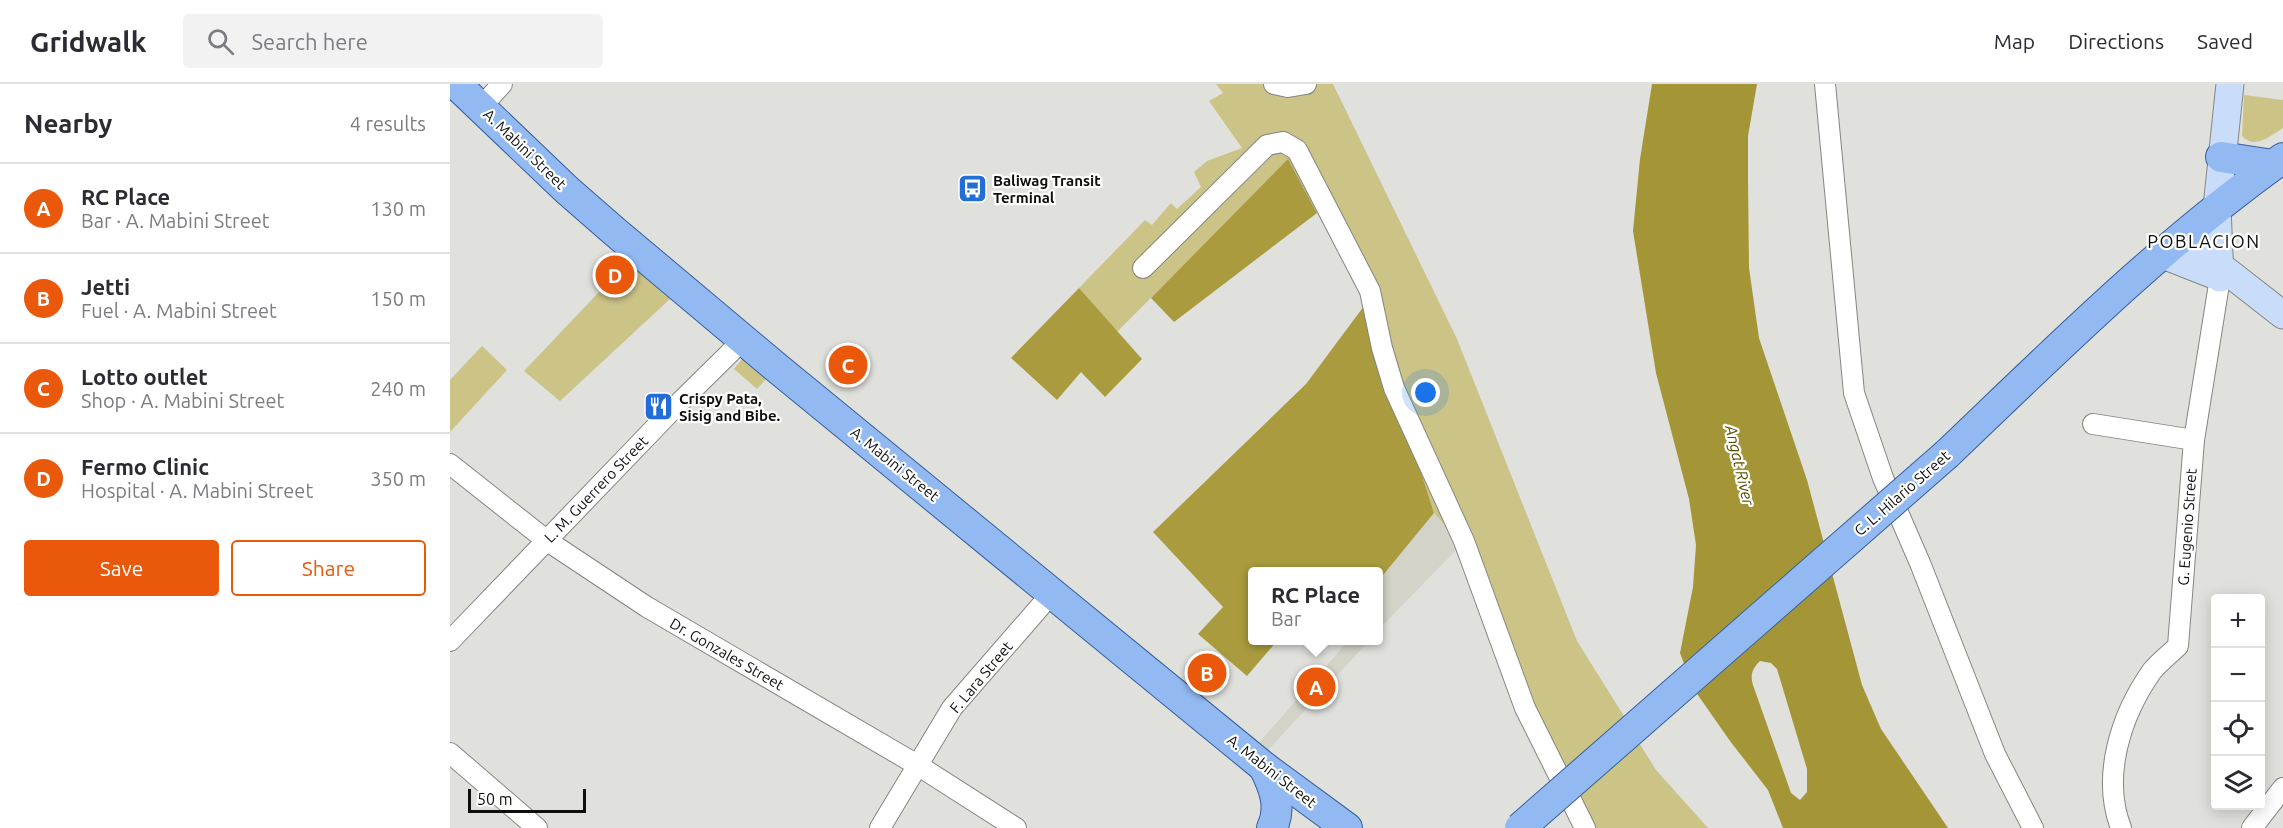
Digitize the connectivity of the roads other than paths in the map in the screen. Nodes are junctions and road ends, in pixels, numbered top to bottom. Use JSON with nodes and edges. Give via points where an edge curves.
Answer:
{"nodes":[{"id":1,"x":456,"y":84,"type":"edge"},
{"id":2,"x":502,"y":84,"type":"edge"},
{"id":3,"x":1274,"y":84,"type":"edge"},
{"id":4,"x":1306,"y":84,"type":"edge"},
{"id":5,"x":1825,"y":84,"type":"edge"},
{"id":6,"x":2230,"y":84,"type":"edge"},
{"id":7,"x":481,"y":107,"type":"junction"},
{"id":8,"x":2278,"y":162,"type":"edge"},
{"id":9,"x":2220,"y":167,"type":"junction"},
{"id":10,"x":2189,"y":232,"type":"junction"},
{"id":11,"x":1143,"y":268,"type":"dead end"},
{"id":12,"x":2219,"y":271,"type":"junction"},
{"id":13,"x":2283,"y":315,"type":"edge"},
{"id":14,"x":744,"y":339,"type":"junction"},
{"id":15,"x":2093,"y":424,"type":"dead end"},
{"id":16,"x":2194,"y":440,"type":"junction"},
{"id":17,"x":450,"y":464,"type":"edge"},
{"id":18,"x":546,"y":540,"type":"junction"},
{"id":19,"x":1052,"y":593,"type":"junction"},
{"id":20,"x":450,"y":642,"type":"edge"},
{"id":21,"x":450,"y":753,"type":"edge"},
{"id":22,"x":918,"y":766,"type":"junction"},
{"id":23,"x":1264,"y":767,"type":"junction"},
{"id":24,"x":2283,"y":788,"type":"edge"},
{"id":25,"x":537,"y":828,"type":"edge"},
{"id":26,"x":880,"y":828,"type":"edge"},
{"id":27,"x":1016,"y":828,"type":"edge"},
{"id":28,"x":1272,"y":828,"type":"edge"},
{"id":29,"x":1347,"y":828,"type":"edge"},
{"id":30,"x":1520,"y":828,"type":"edge"},
{"id":31,"x":1585,"y":828,"type":"edge"},
{"id":32,"x":2033,"y":828,"type":"edge"},
{"id":33,"x":2121,"y":828,"type":"edge"},
{"id":34,"x":2252,"y":828,"type":"edge"}],
"edges":[{"from":1,"to":7,"type":"main road","name":"A. Mabini Street"},
{"from":2,"to":7,"type":"street"},
{"from":3,"to":4,"type":"street"},
{"from":5,"to":32,"type":"street","via":[[1854,393],[1882,478],[1995,754]]},
{"from":6,"to":9,"type":"street"},
{"from":7,"to":14,"type":"main road","name":"A. Mabini Street","via":[[567,190]]},
{"from":8,"to":9,"type":"main road"},
{"from":8,"to":10,"type":"main road","name":"C. L. Hilario Street"},
{"from":9,"to":10,"type":"main road"},
{"from":10,"to":12,"type":"street","name":"G. Eugenio Street"},
{"from":10,"to":12,"type":"street"},
{"from":10,"to":30,"type":"main road","name":"C. L. Hilario Street","bridge":true,"via":[[2111,298],[1947,454]]},
{"from":11,"to":31,"type":"street","via":[[1267,145],[1283,142],[1297,150],[1370,291],[1394,388],[1464,540],[1525,708]]},
{"from":12,"to":13,"type":"street"},
{"from":12,"to":16,"type":"street","name":"G. Eugenio Street"},
{"from":14,"to":18,"type":"street","name":"L. M. Guerrero Street"},
{"from":14,"to":19,"type":"main road","name":"A. Mabini Street"},
{"from":15,"to":16,"type":"street"},
{"from":16,"to":33,"type":"street","name":"G. Eugenio Street","via":[[2178,646],[2153,670],[2121,734],[2113,772]]},
{"from":17,"to":18,"type":"street","name":"Dr. Gonzales Street"},
{"from":18,"to":20,"type":"street","name":"L. M. Guerrero Street"},
{"from":18,"to":22,"type":"street","name":"Dr. Gonzales Street","via":[[647,607]]},
{"from":19,"to":22,"type":"street","name":"F. Lara Street","via":[[952,708]]},
{"from":19,"to":23,"type":"main road","name":"A. Mabini Street"},
{"from":21,"to":25,"type":"street"},
{"from":22,"to":26,"type":"street","name":"F. Lara Street"},
{"from":22,"to":27,"type":"street","name":"Dr. Gonzales Street"},
{"from":23,"to":28,"type":"main road","via":[[1276,793]]},
{"from":23,"to":29,"type":"main road","name":"A. Mabini Street"},
{"from":24,"to":34,"type":"street"}]}
